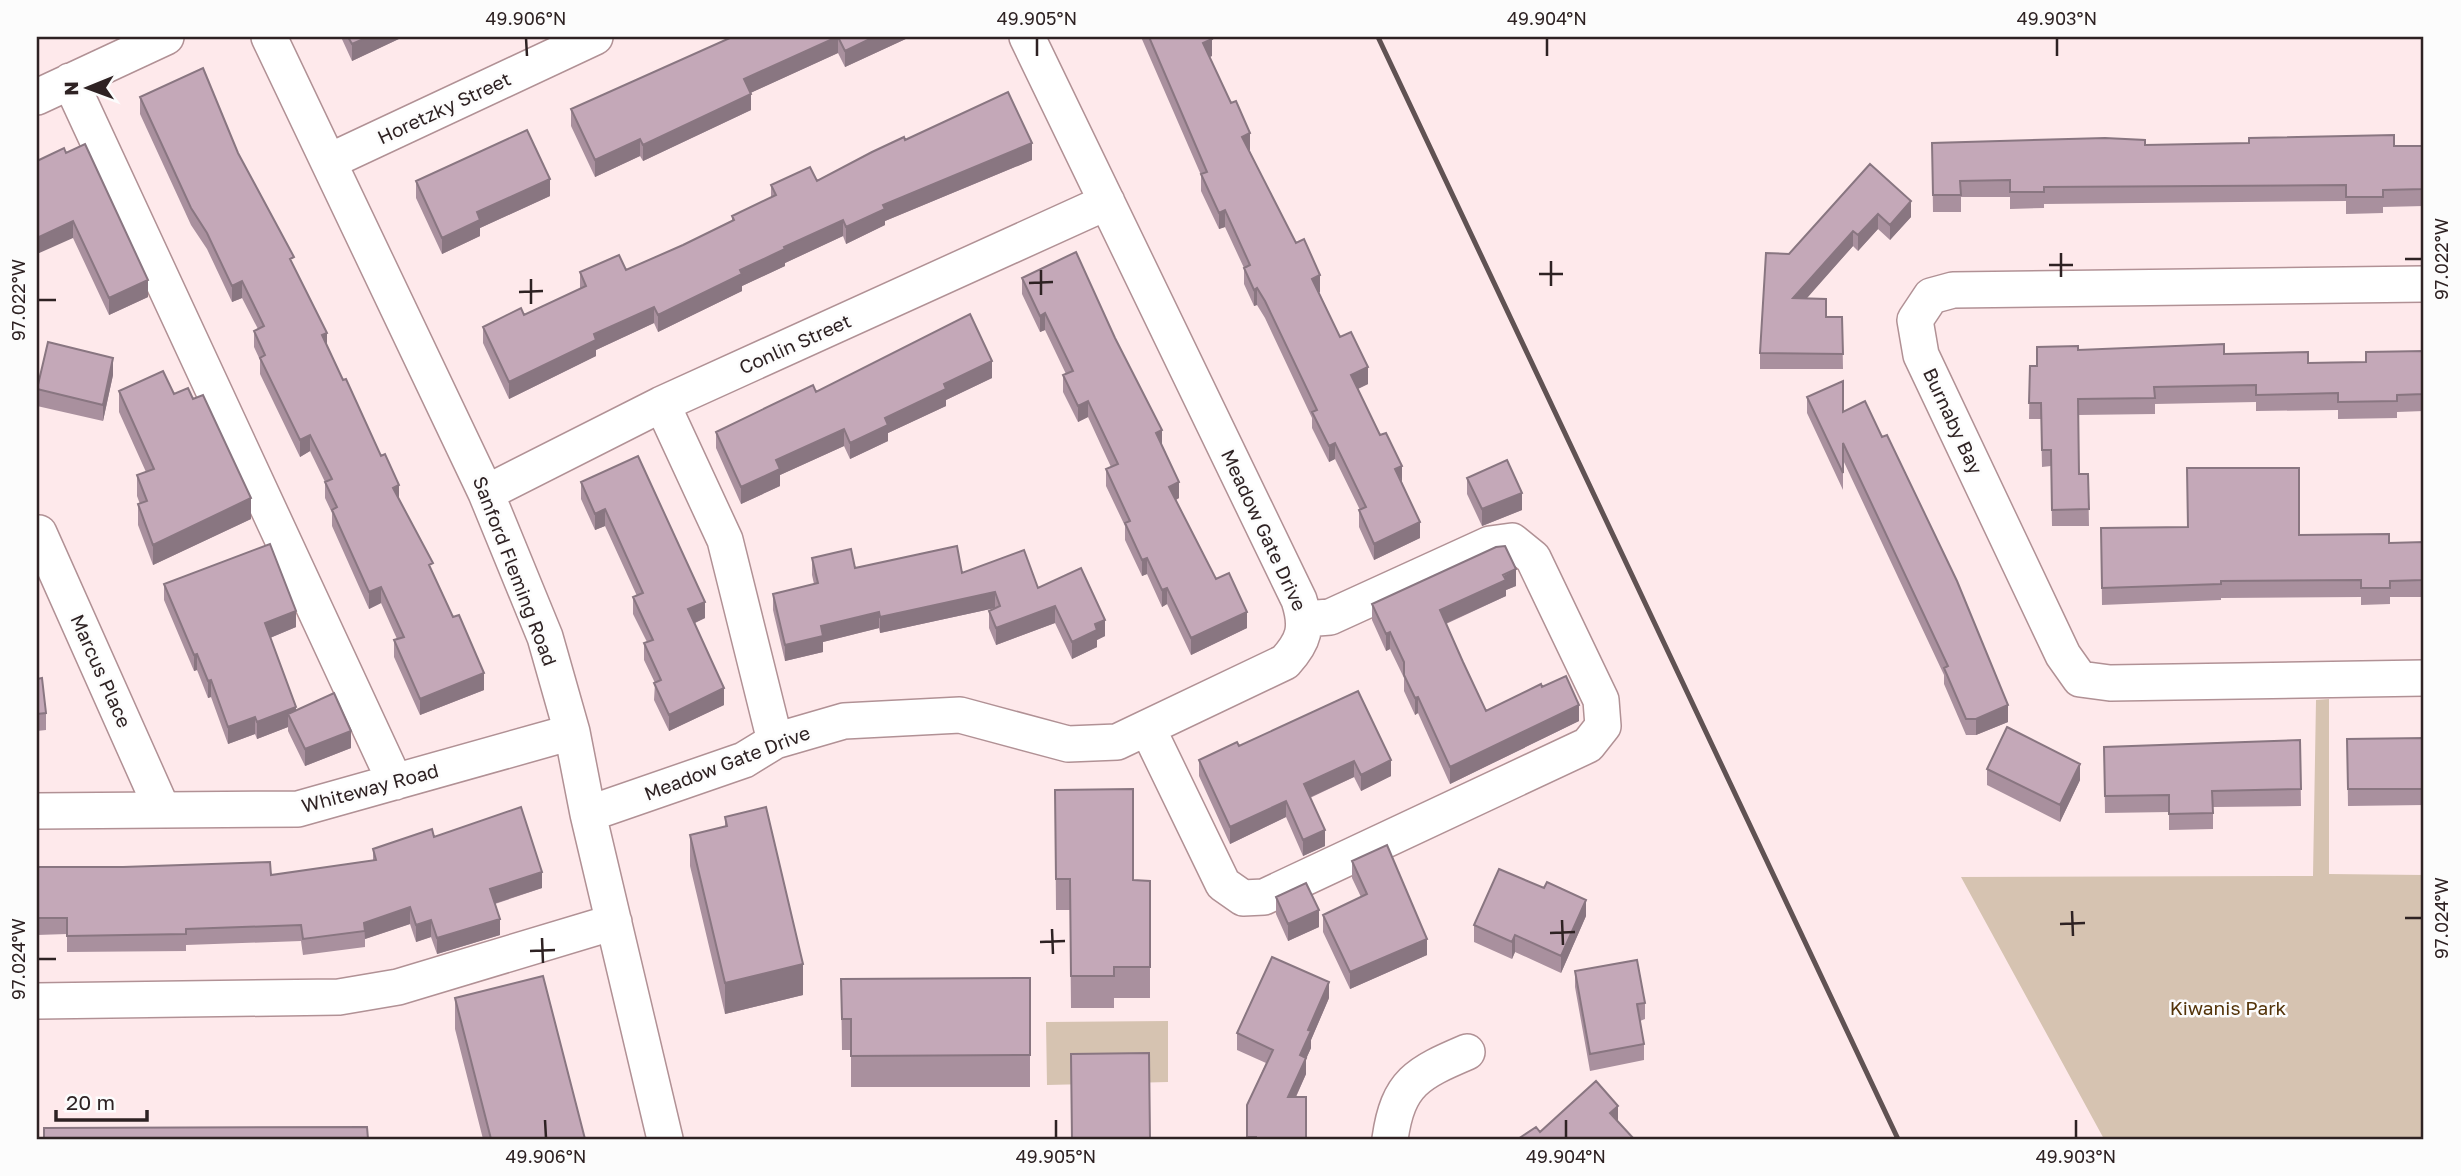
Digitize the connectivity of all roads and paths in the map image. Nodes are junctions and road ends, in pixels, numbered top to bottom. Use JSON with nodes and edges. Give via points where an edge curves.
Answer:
{"nodes":[{"id":1,"x":166,"y":37,"type":"edge"},
{"id":2,"x":269,"y":37,"type":"edge"},
{"id":3,"x":595,"y":37,"type":"edge"},
{"id":4,"x":1027,"y":37,"type":"edge"},
{"id":5,"x":70,"y":81,"type":"junction"},
{"id":6,"x":37,"y":97,"type":"edge"},
{"id":7,"x":330,"y":161,"type":"junction"},
{"id":8,"x":1107,"y":202,"type":"junction"},
{"id":9,"x":2424,"y":284,"type":"edge"},
{"id":10,"x":662,"y":404,"type":"junction"},
{"id":11,"x":486,"y":493,"type":"junction"},
{"id":12,"x":39,"y":533,"type":"dead end"},
{"id":13,"x":1305,"y":620,"type":"junction"},
{"id":14,"x":2424,"y":678,"type":"edge"},
{"id":15,"x":1148,"y":729,"type":"junction"},
{"id":16,"x":572,"y":732,"type":"junction"},
{"id":17,"x":775,"y":741,"type":"junction"},
{"id":18,"x":395,"y":782,"type":"junction"},
{"id":19,"x":162,"y":809,"type":"junction"},
{"id":20,"x":37,"y":811,"type":"edge"},
{"id":21,"x":588,"y":814,"type":"junction"},
{"id":22,"x":614,"y":922,"type":"junction"},
{"id":23,"x":37,"y":1001,"type":"edge"},
{"id":24,"x":1467,"y":1052,"type":"dead end"},
{"id":25,"x":665,"y":1139,"type":"edge"},
{"id":26,"x":1390,"y":1139,"type":"edge"}],
"edges":[{"from":1,"to":5,"type":"street"},
{"from":2,"to":7,"type":"street","name":"Sanford Fleming Road"},
{"from":3,"to":7,"type":"street","name":"Horetzky Street"},
{"from":4,"to":8,"type":"street","name":"Meadow Gate Drive"},
{"from":5,"to":6,"type":"street"},
{"from":5,"to":18,"type":"street"},
{"from":7,"to":11,"type":"street","name":"Sanford Fleming Road"},
{"from":8,"to":10,"type":"street","name":"Conlin Street"},
{"from":8,"to":13,"type":"street","name":"Meadow Gate Drive"},
{"from":9,"to":14,"type":"street","name":"Burnaby Bay","via":[[1953,290],[1931,296],[1915,320],[1921,355],[2063,655],[2080,679],[2110,683]]},
{"from":10,"to":11,"type":"street","name":"Conlin Street"},
{"from":10,"to":17,"type":"street","via":[[724,540]]},
{"from":11,"to":16,"type":"street","name":"Sanford Fleming Road","via":[[545,637]]},
{"from":12,"to":19,"type":"street","name":"Marcus Place"},
{"from":13,"to":15,"type":"street","name":"Meadow Gate Drive","via":[[1300,645],[1285,662]]},
{"from":13,"to":15,"type":"street","via":[[1330,617],[1490,544],[1512,541],[1532,558],[1544,581],[1601,700],[1603,726],[1588,745],[1264,897],[1243,898],[1223,884]]},
{"from":15,"to":17,"type":"street","name":"Meadow Gate Drive","via":[[1117,742],[1068,744],[960,715],[844,721]]},
{"from":16,"to":18,"type":"street","name":"Whiteway Road"},
{"from":16,"to":21,"type":"street","name":"Sanford Fleming Road"},
{"from":17,"to":21,"type":"street","name":"Meadow Gate Drive","via":[[744,760]]},
{"from":18,"to":19,"type":"street","name":"Whiteway Road","via":[[298,809]]},
{"from":19,"to":20,"type":"street","name":"Whiteway Road"},
{"from":21,"to":22,"type":"street","name":"Sanford Fleming Road"},
{"from":22,"to":23,"type":"street","via":[[398,987],[339,998]]},
{"from":22,"to":25,"type":"street","name":"Sanford Fleming Road"},
{"from":24,"to":26,"type":"street","via":[[1424,1070],[1404,1092]]}]}
